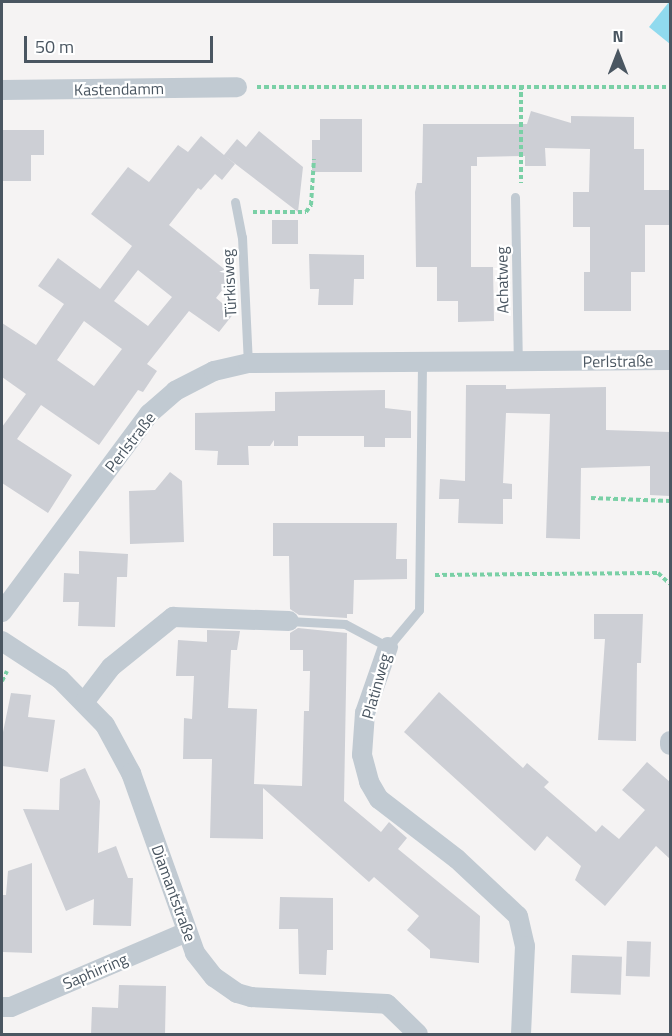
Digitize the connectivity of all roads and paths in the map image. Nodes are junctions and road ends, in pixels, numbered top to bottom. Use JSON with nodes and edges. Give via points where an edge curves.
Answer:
{"nodes":[{"id":1,"x":521,"y":85,"type":"junction"},
{"id":2,"x":237,"y":87,"type":"joint"},
{"id":3,"x":670,"y":87,"type":"edge"},
{"id":4,"x":2,"y":90,"type":"edge"},
{"id":5,"x":314,"y":159,"type":"dead end"},
{"id":6,"x":516,"y":197,"type":"joint"},
{"id":7,"x":235,"y":202,"type":"dead end"},
{"id":8,"x":237,"y":212,"type":"junction"},
{"id":9,"x":670,"y":360,"type":"edge"},
{"id":10,"x":518,"y":362,"type":"junction"},
{"id":11,"x":248,"y":363,"type":"junction"},
{"id":12,"x":422,"y":363,"type":"junction"},
{"id":13,"x":591,"y":498,"type":"dead end"},
{"id":14,"x":670,"y":501,"type":"edge"},
{"id":15,"x":419,"y":575,"type":"junction"},
{"id":16,"x":670,"y":584,"type":"edge"},
{"id":17,"x":2,"y":612,"type":"edge"},
{"id":18,"x":289,"y":621,"type":"joint"},
{"id":19,"x":2,"y":641,"type":"edge"},
{"id":20,"x":388,"y":647,"type":"junction"},
{"id":21,"x":85,"y":701,"type":"junction"},
{"id":22,"x":187,"y":932,"type":"junction"},
{"id":23,"x":2,"y":1007,"type":"edge"},
{"id":24,"x":418,"y":1035,"type":"edge"},
{"id":25,"x":521,"y":1035,"type":"edge"}],
"edges":[{"from":1,"to":2,"type":"path"},
{"from":1,"to":3,"type":"path"},
{"from":1,"to":6,"type":"path","via":[[521,182]]},
{"from":2,"to":4,"type":"street","name":"Kastendamm"},
{"from":5,"to":8,"type":"path","via":[[314,184],[306,212]]},
{"from":6,"to":10,"type":"lane","name":"Achatweg"},
{"from":7,"to":8,"type":"lane","name":"Türkisweg"},
{"from":8,"to":11,"type":"lane","name":"Türkisweg","via":[[242,237]]},
{"from":9,"to":10,"type":"street","name":"Perlstraße"},
{"from":10,"to":12,"type":"street","name":"Perlstraße"},
{"from":11,"to":12,"type":"street","name":"Perlstraße"},
{"from":11,"to":17,"type":"street","name":"Perlstraße","via":[[214,371],[176,391],[149,414]]},
{"from":12,"to":15,"type":"lane"},
{"from":13,"to":14,"type":"path"},
{"from":15,"to":16,"type":"path","via":[[658,573]]},
{"from":15,"to":20,"type":"lane","via":[[418,610]]},
{"from":18,"to":20,"type":"lane","name":"Platinweg","via":[[345,624]]},
{"from":18,"to":21,"type":"street","name":"Platinweg","via":[[173,616],[111,667]]},
{"from":19,"to":21,"type":"street","name":"Diamantstraße","via":[[60,679]]},
{"from":20,"to":25,"type":"street","name":"Platinweg","via":[[366,713],[362,755],[369,782],[379,799],[456,859],[518,916],[525,946]]},
{"from":21,"to":22,"type":"street","name":"Diamantstraße","via":[[105,725],[131,772]]},
{"from":22,"to":23,"type":"street","name":"Saphirring","via":[[11,1007]]},
{"from":22,"to":24,"type":"street","name":"Diamantstraße","via":[[204,968],[237,993],[272,999],[387,1004]]}]}
